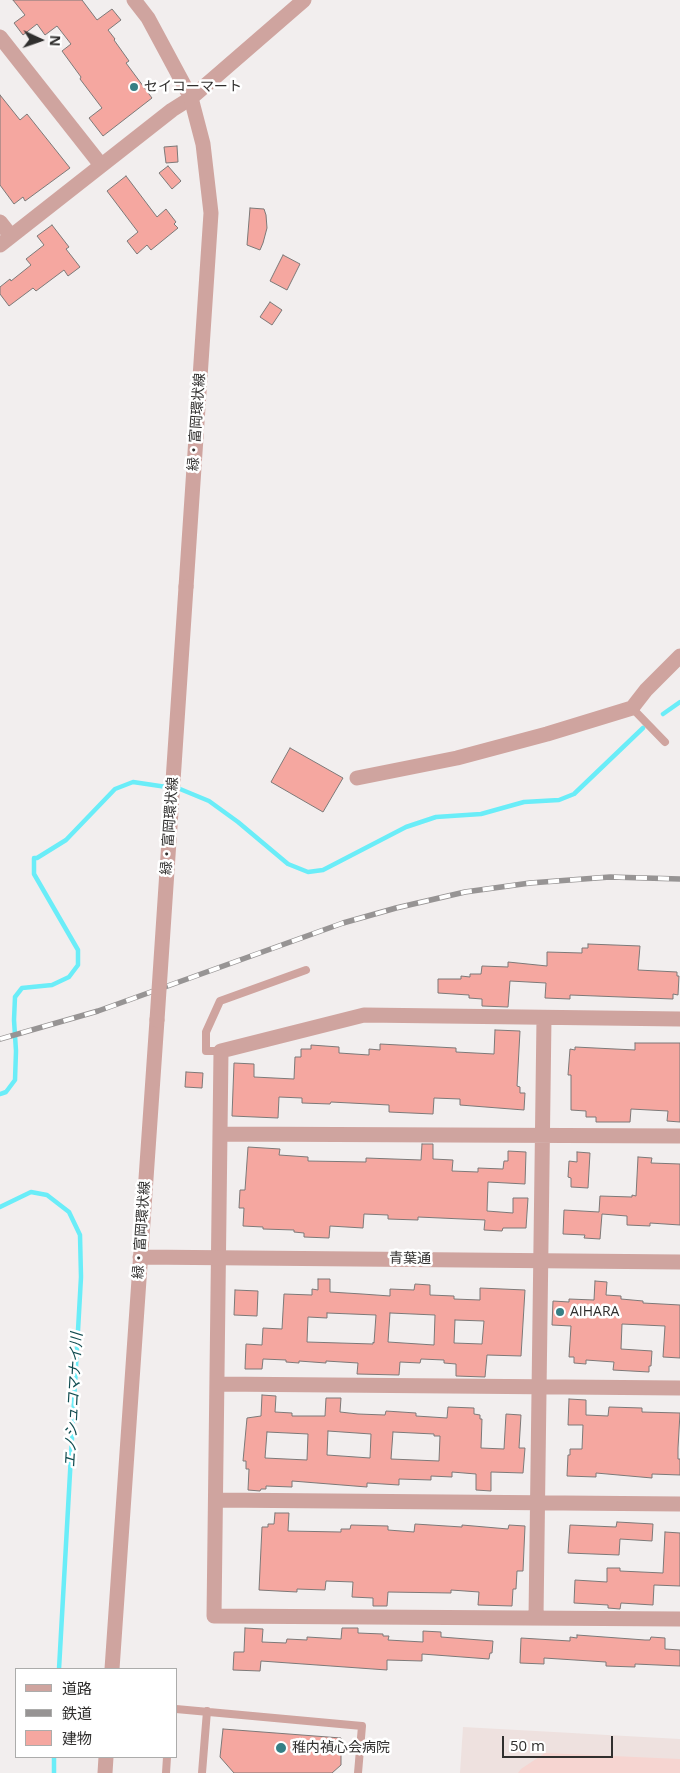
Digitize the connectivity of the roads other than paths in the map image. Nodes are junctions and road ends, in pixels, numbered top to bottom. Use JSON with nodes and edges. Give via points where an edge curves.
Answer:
{"nodes":[{"id":1,"x":134,"y":0,"type":"edge"},
{"id":2,"x":304,"y":0,"type":"edge"},
{"id":3,"x":0,"y":37,"type":"edge"},
{"id":4,"x":190,"y":98,"type":"junction"},
{"id":5,"x":101,"y":165,"type":"junction"},
{"id":6,"x":0,"y":222,"type":"edge"},
{"id":7,"x":6,"y":240,"type":"edge"},
{"id":8,"x":680,"y":656,"type":"edge"},
{"id":9,"x":632,"y":708,"type":"junction"},
{"id":10,"x":665,"y":742,"type":"dead end"},
{"id":11,"x":357,"y":778,"type":"dead end"},
{"id":12,"x":306,"y":970,"type":"dead end"},
{"id":13,"x":544,"y":1018,"type":"junction"},
{"id":14,"x":680,"y":1019,"type":"edge"},
{"id":15,"x":221,"y":1051,"type":"junction"},
{"id":16,"x":221,"y":1134,"type":"junction"},
{"id":17,"x":542,"y":1135,"type":"junction"},
{"id":18,"x":680,"y":1136,"type":"edge"},
{"id":19,"x":140,"y":1257,"type":"junction"},
{"id":20,"x":219,"y":1257,"type":"junction"},
{"id":21,"x":540,"y":1261,"type":"junction"},
{"id":22,"x":680,"y":1262,"type":"edge"},
{"id":23,"x":217,"y":1384,"type":"junction"},
{"id":24,"x":539,"y":1386,"type":"junction"},
{"id":25,"x":680,"y":1388,"type":"edge"},
{"id":26,"x":216,"y":1500,"type":"junction"},
{"id":27,"x":538,"y":1502,"type":"junction"},
{"id":28,"x":680,"y":1504,"type":"edge"},
{"id":29,"x":536,"y":1617,"type":"junction"},
{"id":30,"x":680,"y":1619,"type":"edge"},
{"id":31,"x":112,"y":1668,"type":"edge"},
{"id":32,"x":178,"y":1709,"type":"edge"},
{"id":33,"x":207,"y":1711,"type":"junction"},
{"id":34,"x":106,"y":1758,"type":"edge"},
{"id":35,"x":167,"y":1758,"type":"edge"},
{"id":36,"x":105,"y":1773,"type":"edge"},
{"id":37,"x":166,"y":1773,"type":"edge"},
{"id":38,"x":202,"y":1773,"type":"edge"},
{"id":39,"x":358,"y":1773,"type":"edge"}],
"edges":[{"from":1,"to":4,"type":"street","name":"緑・富岡環状線","via":[[148,18]]},
{"from":2,"to":4,"type":"street"},
{"from":3,"to":5,"type":"street"},
{"from":4,"to":5,"type":"street"},
{"from":4,"to":19,"type":"street","name":"緑・富岡環状線","bridge":true,"via":[[203,144],[211,213]]},
{"from":5,"to":7,"type":"street"},
{"from":6,"to":7,"type":"street"},
{"from":8,"to":9,"type":"street"},
{"from":9,"to":10,"type":"lane"},
{"from":9,"to":11,"type":"street","via":[[457,758]]},
{"from":12,"to":15,"type":"lane","via":[[220,1001],[206,1032],[206,1051]]},
{"from":13,"to":14,"type":"street"},
{"from":13,"to":15,"type":"street","via":[[364,1015]]},
{"from":13,"to":17,"type":"street"},
{"from":15,"to":16,"type":"street"},
{"from":16,"to":17,"type":"street"},
{"from":16,"to":20,"type":"street"},
{"from":17,"to":18,"type":"street"},
{"from":17,"to":21,"type":"street"},
{"from":19,"to":20,"type":"street","name":"青葉通"},
{"from":19,"to":31,"type":"street","name":"緑・富岡環状線"},
{"from":20,"to":21,"type":"street","name":"青葉通"},
{"from":20,"to":23,"type":"street"},
{"from":21,"to":22,"type":"street","name":"青葉通"},
{"from":21,"to":24,"type":"street"},
{"from":23,"to":24,"type":"street"},
{"from":23,"to":26,"type":"street"},
{"from":24,"to":25,"type":"street"},
{"from":24,"to":27,"type":"street"},
{"from":26,"to":27,"type":"street"},
{"from":26,"to":29,"type":"street","via":[[214,1616]]},
{"from":27,"to":28,"type":"street"},
{"from":27,"to":29,"type":"street"},
{"from":29,"to":30,"type":"street"},
{"from":32,"to":33,"type":"lane"},
{"from":33,"to":38,"type":"lane"},
{"from":33,"to":39,"type":"lane","via":[[362,1726]]},
{"from":34,"to":36,"type":"street"},
{"from":35,"to":37,"type":"lane"}]}
